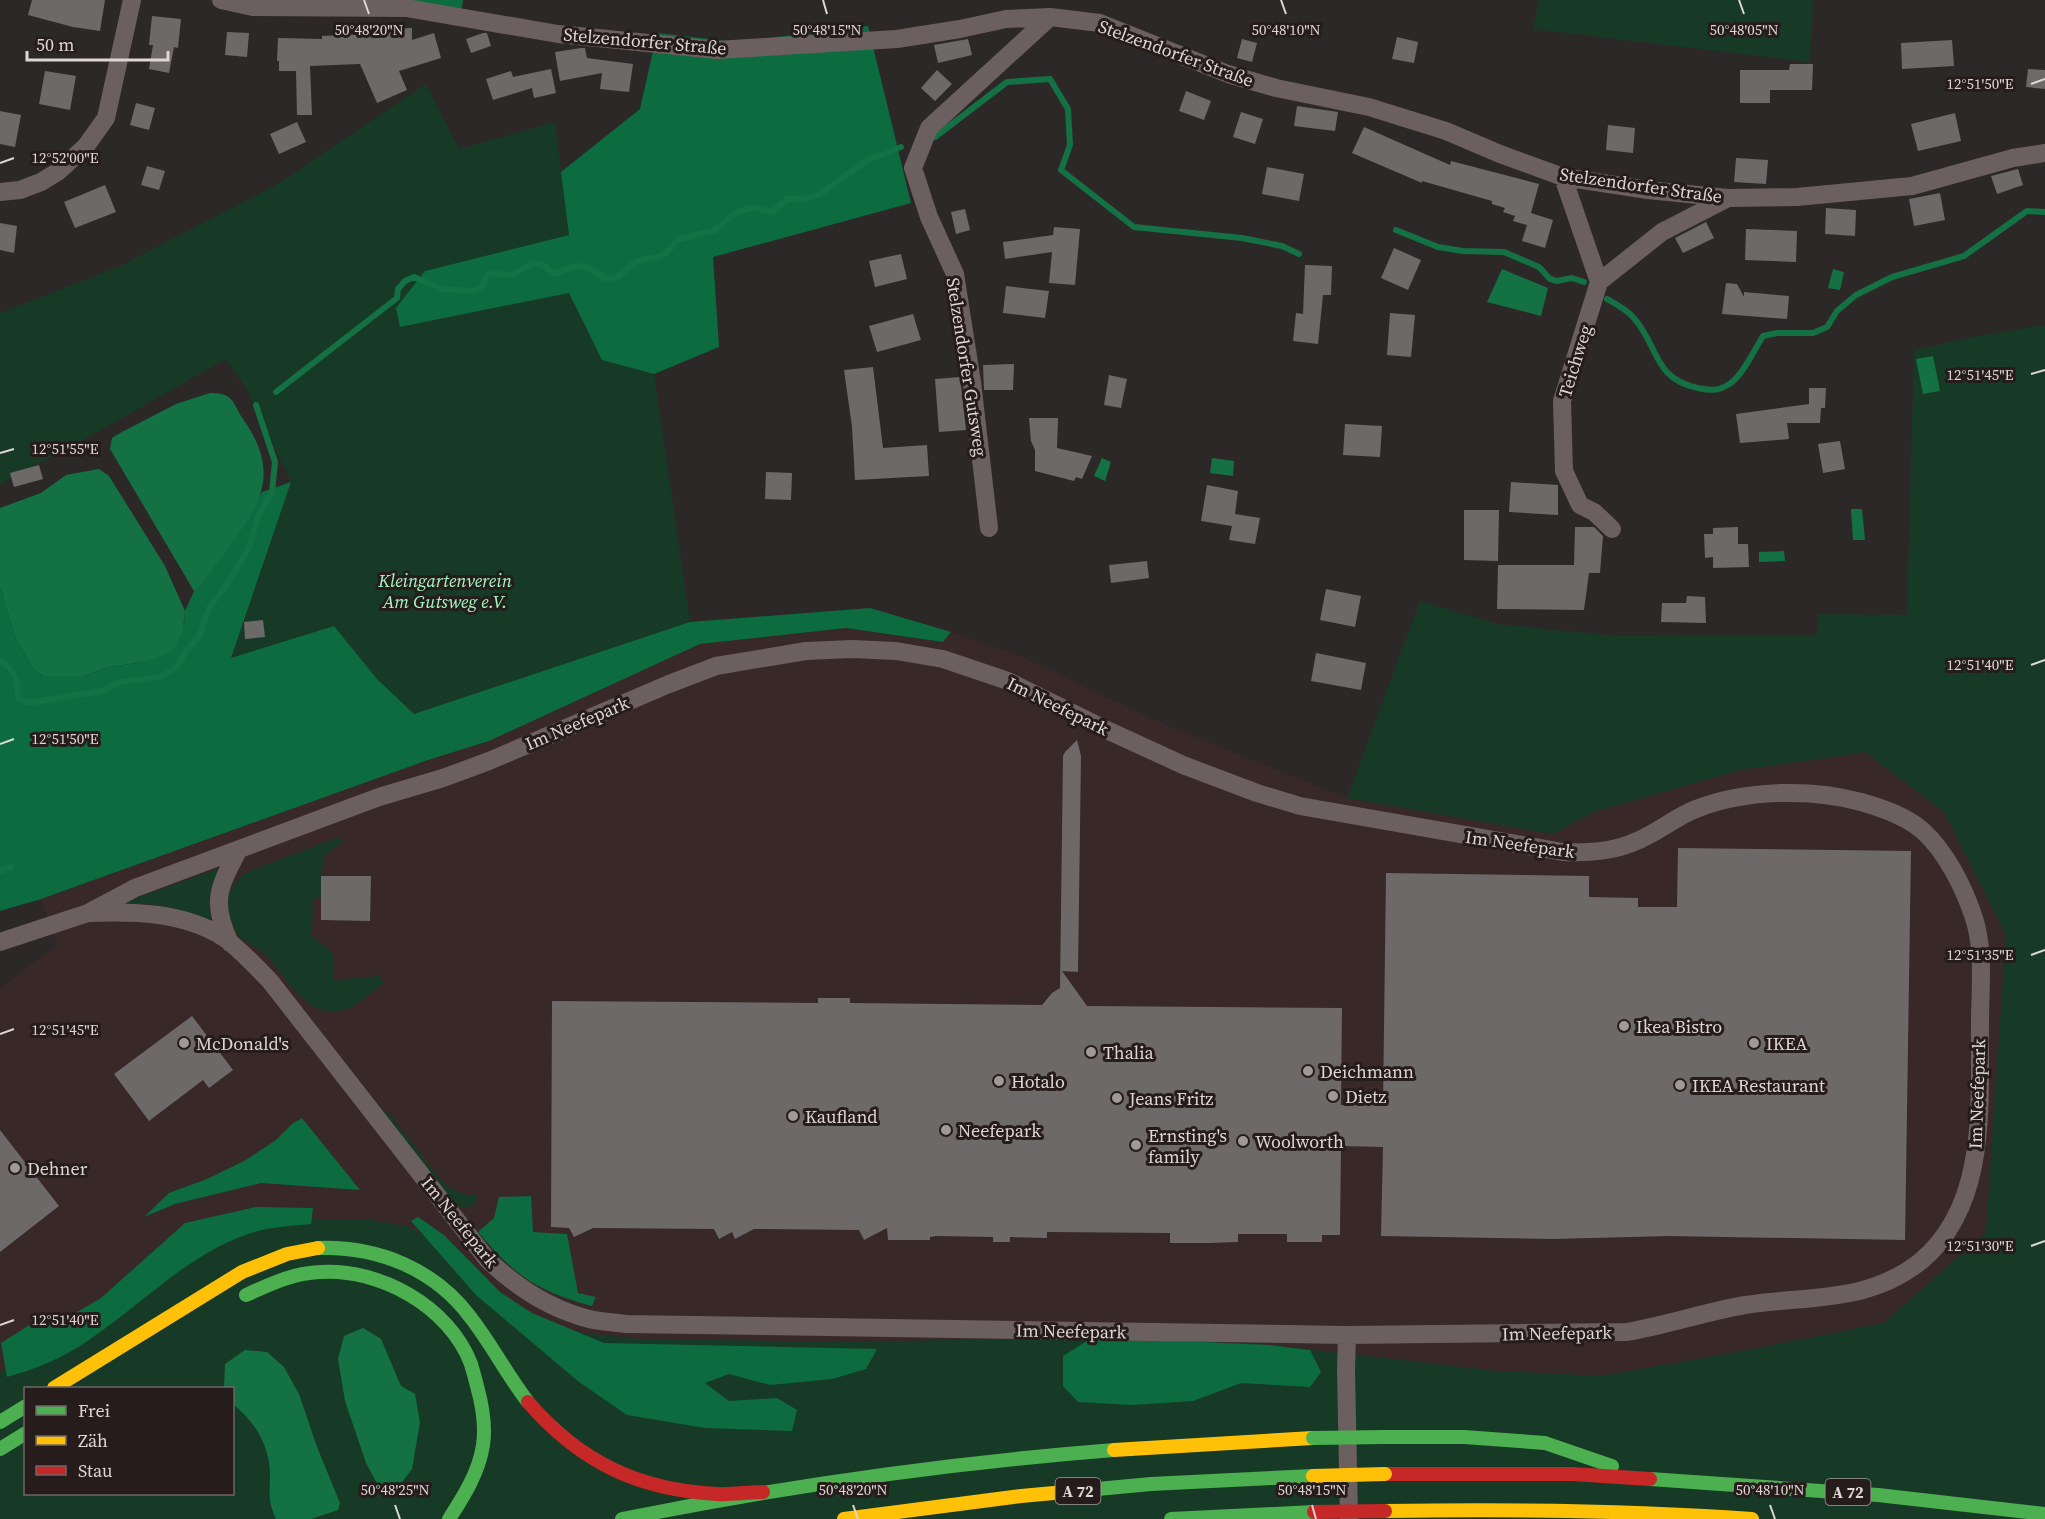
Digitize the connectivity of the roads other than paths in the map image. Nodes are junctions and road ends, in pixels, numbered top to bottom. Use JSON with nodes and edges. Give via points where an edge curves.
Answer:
{"nodes":[{"id":1,"x":132,"y":0,"type":"edge"},
{"id":2,"x":221,"y":0,"type":"edge"},
{"id":3,"x":1050,"y":16,"type":"junction"},
{"id":4,"x":2045,"y":153,"type":"edge"},
{"id":5,"x":1563,"y":177,"type":"junction"},
{"id":6,"x":0,"y":192,"type":"edge"},
{"id":7,"x":1728,"y":198,"type":"junction"},
{"id":8,"x":1599,"y":282,"type":"junction"},
{"id":9,"x":990,"y":528,"type":"dead end"},
{"id":10,"x":1612,"y":529,"type":"dead end"},
{"id":11,"x":238,"y":851,"type":"junction"},
{"id":12,"x":88,"y":913,"type":"junction"},
{"id":13,"x":0,"y":942,"type":"edge"},
{"id":14,"x":230,"y":943,"type":"junction"},
{"id":15,"x":234,"y":1303,"type":"dead end"},
{"id":16,"x":1347,"y":1335,"type":"junction"},
{"id":17,"x":57,"y":1387,"type":"edge"},
{"id":18,"x":24,"y":1407,"type":"edge"},
{"id":19,"x":0,"y":1422,"type":"edge"},
{"id":20,"x":24,"y":1434,"type":"edge"},
{"id":21,"x":0,"y":1449,"type":"edge"},
{"id":22,"x":1651,"y":1479,"type":"junction"},
{"id":23,"x":763,"y":1492,"type":"junction"},
{"id":24,"x":2045,"y":1514,"type":"edge"},
{"id":25,"x":448,"y":1519,"type":"edge"},
{"id":26,"x":622,"y":1519,"type":"edge"},
{"id":27,"x":844,"y":1519,"type":"edge"},
{"id":28,"x":1171,"y":1519,"type":"edge"},
{"id":29,"x":1349,"y":1519,"type":"edge"},
{"id":30,"x":1752,"y":1519,"type":"edge"}],
"edges":[{"from":1,"to":6,"type":"street","via":[[106,118],[86,146],[59,171],[20,190]]},
{"from":2,"to":3,"type":"street","name":"Stelzendorfer Straße","via":[[254,7],[406,8],[558,34],[717,50],[897,39],[1006,19]]},
{"from":3,"to":5,"type":"street","name":"Stelzendorfer Straße","via":[[1100,23],[1228,74],[1276,88],[1369,107]]},
{"from":3,"to":9,"type":"street","name":"Stelzendorfer Gutsweg","via":[[929,128],[914,168],[929,217],[955,274]]},
{"from":4,"to":7,"type":"street","name":"Stelzendorfer Straße","via":[[1912,186],[1797,197]]},
{"from":5,"to":7,"type":"street","name":"Stelzendorfer Straße"},
{"from":5,"to":8,"type":"street"},
{"from":7,"to":8,"type":"street","via":[[1662,232]]},
{"from":8,"to":10,"type":"street","name":"Teichweg","via":[[1562,400],[1564,471],[1580,505]]},
{"from":11,"to":12,"type":"street","name":"Im Neefepark","via":[[135,888]]},
{"from":11,"to":14,"type":"street","name":"Im Neefepark","via":[[227,870],[218,904]]},
{"from":11,"to":16,"type":"street","name":"Im Neefepark","via":[[379,797],[489,761],[716,666],[806,651],[852,649],[943,659],[1008,681],[1183,765],[1300,806],[1551,850],[1591,853],[1618,849],[1696,808],[1759,793],[1815,794],[1857,801],[1895,813],[1923,831],[1959,882],[1974,916],[1981,949],[1976,1153],[1955,1219],[1938,1245],[1921,1260],[1881,1285],[1852,1294],[1745,1305],[1627,1332]]},
{"from":12,"to":13,"type":"street","name":"Im Neefepark"},
{"from":12,"to":14,"type":"street","name":"Im Neefepark","via":[[145,913],[172,918]]},
{"from":14,"to":16,"type":"street","name":"Im Neefepark","via":[[270,981],[487,1259],[531,1294],[588,1318],[626,1324]]},
{"from":15,"to":25,"type":"highway","via":[[278,1280],[330,1270],[359,1273],[388,1283],[436,1312],[471,1360],[483,1415],[483,1445],[476,1471]]},
{"from":16,"to":29,"type":"street"},
{"from":17,"to":23,"type":"highway","via":[[266,1260],[291,1252],[338,1247],[393,1259],[439,1284],[478,1326],[532,1406],[576,1449],[600,1464],[686,1490],[716,1494]]},
{"from":18,"to":19,"type":"highway"},
{"from":20,"to":21,"type":"highway"},
{"from":22,"to":23,"type":"highway","bridge":true,"via":[[1545,1443],[1464,1437],[1313,1438],[1084,1451]]},
{"from":22,"to":24,"type":"highway","number":"A 72","via":[[1878,1495]]},
{"from":22,"to":27,"type":"highway","number":"A 72","bridge":true,"via":[[1572,1474],[1313,1476],[1139,1485]]},
{"from":23,"to":26,"type":"highway"},
{"from":28,"to":30,"type":"highway","bridge":true,"via":[[1314,1512],[1536,1509]]}]}
